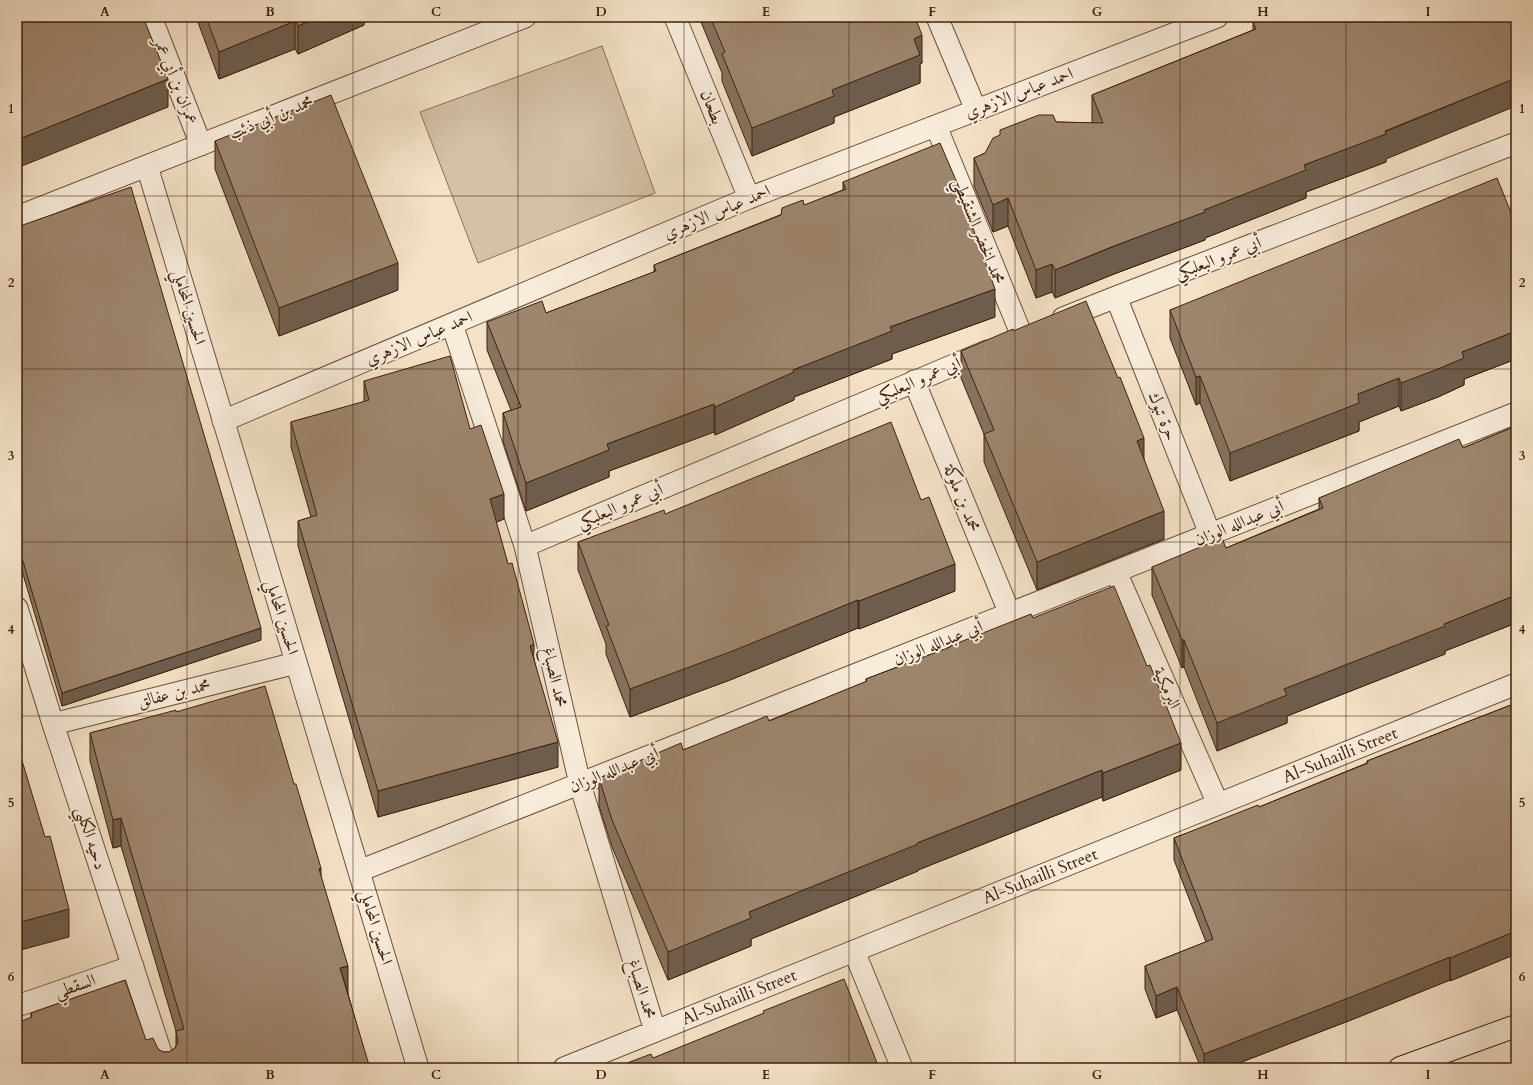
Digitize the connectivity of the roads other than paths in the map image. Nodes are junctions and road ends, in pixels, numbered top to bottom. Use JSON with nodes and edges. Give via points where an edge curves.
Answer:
{"nodes":[{"id":1,"x":151,"y":17,"type":"edge"},
{"id":2,"x":525,"y":17,"type":"edge"},
{"id":3,"x":675,"y":17,"type":"edge"},
{"id":4,"x":937,"y":17,"type":"edge"},
{"id":5,"x":1217,"y":17,"type":"edge"},
{"id":6,"x":976,"y":110,"type":"junction"},
{"id":7,"x":936,"y":126,"type":"junction"},
{"id":8,"x":1516,"y":143,"type":"edge"},
{"id":9,"x":201,"y":145,"type":"junction"},
{"id":10,"x":147,"y":166,"type":"junction"},
{"id":11,"x":749,"y":198,"type":"junction"},
{"id":12,"x":17,"y":218,"type":"edge"},
{"id":13,"x":1116,"y":297,"type":"junction"},
{"id":14,"x":452,"y":324,"type":"junction"},
{"id":15,"x":1034,"y":331,"type":"junction"},
{"id":16,"x":914,"y":381,"type":"junction"},
{"id":17,"x":1516,"y":414,"type":"edge"},
{"id":18,"x":223,"y":421,"type":"junction"},
{"id":19,"x":1210,"y":534,"type":"junction"},
{"id":20,"x":525,"y":546,"type":"junction"},
{"id":21,"x":1116,"y":572,"type":"junction"},
{"id":22,"x":17,"y":608,"type":"edge"},
{"id":23,"x":1010,"y":614,"type":"junction"},
{"id":24,"x":296,"y":663,"type":"junction"},
{"id":25,"x":1516,"y":684,"type":"edge"},
{"id":26,"x":53,"y":724,"type":"junction"},
{"id":27,"x":580,"y":784,"type":"junction"},
{"id":28,"x":1218,"y":804,"type":"junction"},
{"id":29,"x":359,"y":871,"type":"junction"},
{"id":30,"x":854,"y":951,"type":"junction"},
{"id":31,"x":132,"y":966,"type":"junction"},
{"id":32,"x":17,"y":1006,"type":"edge"},
{"id":33,"x":1516,"y":1026,"type":"edge"},
{"id":34,"x":655,"y":1031,"type":"junction"},
{"id":35,"x":166,"y":1068,"type":"edge"},
{"id":36,"x":418,"y":1068,"type":"edge"},
{"id":37,"x":564,"y":1068,"type":"edge"},
{"id":38,"x":902,"y":1068,"type":"edge"},
{"id":39,"x":1400,"y":1068,"type":"edge"}],
"edges":[{"from":1,"to":9,"type":"street","name":"عمران بن أبي عمر"},
{"from":2,"to":9,"type":"street","name":"محمد بن أبي ذئب"},
{"from":3,"to":11,"type":"street","name":"بطحان"},
{"from":4,"to":6,"type":"street"},
{"from":5,"to":6,"type":"street","name":"احمد عباس الازهري"},
{"from":6,"to":7,"type":"street","name":"احمد عباس الازهري"},
{"from":7,"to":11,"type":"street","name":"احمد عباس الازهري"},
{"from":7,"to":15,"type":"street","name":"محمد الخضر الشنقيطي"},
{"from":8,"to":13,"type":"street","name":"أبي عمرو البعلبكي"},
{"from":9,"to":10,"type":"street","name":"محمد بن أبي ذئب"},
{"from":10,"to":12,"type":"street","name":"محمد بن أبي ذئب"},
{"from":10,"to":18,"type":"street","name":"الحسين المحاملي"},
{"from":11,"to":14,"type":"street","name":"احمد عباس الازهري"},
{"from":13,"to":15,"type":"street","name":"أبي عمرو البعلبكي"},
{"from":13,"to":19,"type":"street","name":"حرة تبوك"},
{"from":14,"to":18,"type":"street","name":"احمد عباس الازهري"},
{"from":14,"to":20,"type":"street","name":"محمد الصباغ"},
{"from":15,"to":16,"type":"street","name":"أبي عمرو البعلبكي"},
{"from":16,"to":20,"type":"street","name":"أبي عمرو البعلبكي"},
{"from":16,"to":23,"type":"street","name":"محمد بن ملوكة"},
{"from":17,"to":19,"type":"street","name":"أبي عبدالله الوزان"},
{"from":18,"to":24,"type":"street","name":"الحسين المحاملي"},
{"from":19,"to":21,"type":"street","name":"أبي عبدالله الوزان"},
{"from":20,"to":27,"type":"street","name":"محمد الصباغ"},
{"from":21,"to":23,"type":"street","name":"أبي عبدالله الوزان"},
{"from":21,"to":28,"type":"street","name":"البرمكية"},
{"from":22,"to":26,"type":"street","name":"دحيه الكلبي"},
{"from":23,"to":27,"type":"street","name":"أبي عبدالله الوزان"},
{"from":24,"to":26,"type":"street","name":"محمد بن عفالق"},
{"from":24,"to":29,"type":"street","name":"الحسين المحاملي"},
{"from":25,"to":28,"type":"street","name":"Al-Suhailli Street"},
{"from":26,"to":31,"type":"street","name":"دحيه الكلبي"},
{"from":27,"to":29,"type":"street","name":"أبي عبدالله الوزان"},
{"from":27,"to":34,"type":"street","name":"محمد الصباغ"},
{"from":28,"to":30,"type":"street","name":"Al-Suhailli Street"},
{"from":29,"to":36,"type":"street","name":"الحسين المحاملي"},
{"from":30,"to":34,"type":"street","name":"Al-Suhailli Street"},
{"from":30,"to":38,"type":"street"},
{"from":31,"to":32,"type":"street","name":"السقطي"},
{"from":31,"to":35,"type":"street","name":"دحيه الكلبي"},
{"from":33,"to":39,"type":"main road"},
{"from":34,"to":37,"type":"street","name":"Al-Suhailli Street"}]}
